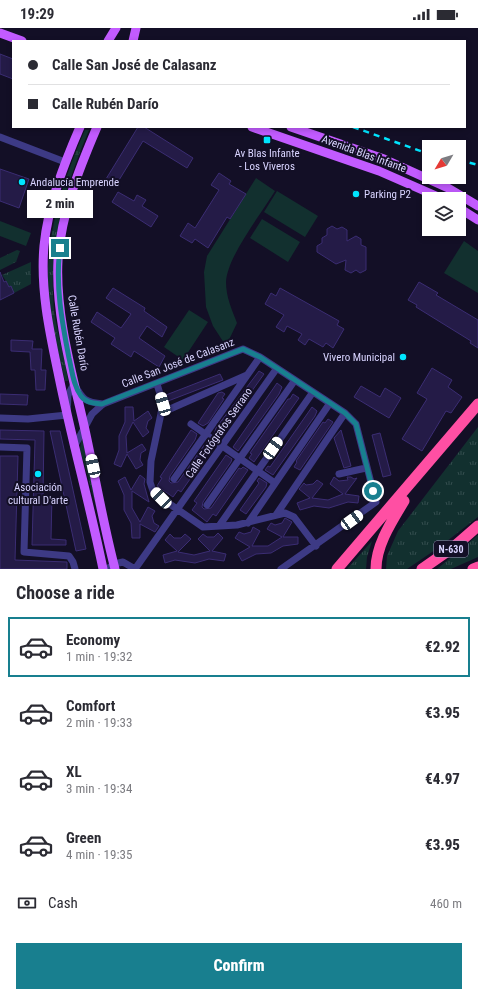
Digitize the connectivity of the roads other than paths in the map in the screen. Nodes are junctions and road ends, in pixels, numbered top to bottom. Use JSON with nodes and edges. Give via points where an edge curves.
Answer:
{"nodes":[{"id":1,"x":116,"y":28,"type":"edge"},
{"id":2,"x":136,"y":28,"type":"edge"},
{"id":3,"x":0,"y":33,"type":"edge"},
{"id":4,"x":19,"y":40,"type":"edge"},
{"id":5,"x":109,"y":40,"type":"edge"},
{"id":6,"x":133,"y":40,"type":"edge"},
{"id":7,"x":80,"y":128,"type":"edge"},
{"id":8,"x":97,"y":128,"type":"edge"},
{"id":9,"x":255,"y":128,"type":"edge"},
{"id":10,"x":294,"y":128,"type":"edge"},
{"id":11,"x":0,"y":137,"type":"edge"},
{"id":12,"x":65,"y":162,"type":"junction"},
{"id":13,"x":427,"y":192,"type":"edge"},
{"id":14,"x":478,"y":206,"type":"edge"},
{"id":15,"x":466,"y":212,"type":"edge"},
{"id":16,"x":478,"y":220,"type":"edge"},
{"id":17,"x":260,"y":357,"type":"junction"},
{"id":18,"x":277,"y":368,"type":"junction"},
{"id":19,"x":247,"y":375,"type":"junction"},
{"id":20,"x":295,"y":380,"type":"junction"},
{"id":21,"x":74,"y":384,"type":"junction"},
{"id":22,"x":157,"y":384,"type":"junction"},
{"id":23,"x":313,"y":392,"type":"junction"},
{"id":24,"x":330,"y":403,"type":"junction"},
{"id":25,"x":102,"y":404,"type":"junction"},
{"id":26,"x":478,"y":404,"type":"edge"},
{"id":27,"x":161,"y":413,"type":"junction"},
{"id":28,"x":345,"y":413,"type":"junction"},
{"id":29,"x":67,"y":415,"type":"junction"},
{"id":30,"x":0,"y":418,"type":"edge"},
{"id":31,"x":191,"y":424,"type":"dead end"},
{"id":32,"x":85,"y":428,"type":"junction"},
{"id":33,"x":206,"y":434,"type":"junction"},
{"id":34,"x":223,"y":446,"type":"junction"},
{"id":35,"x":0,"y":447,"type":"edge"},
{"id":36,"x":74,"y":447,"type":"junction"},
{"id":37,"x":240,"y":458,"type":"junction"},
{"id":38,"x":366,"y":468,"type":"junction"},
{"id":39,"x":257,"y":470,"type":"junction"},
{"id":40,"x":339,"y":474,"type":"dead end"},
{"id":41,"x":420,"y":474,"type":"junction"},
{"id":42,"x":174,"y":479,"type":"dead end"},
{"id":43,"x":275,"y":483,"type":"junction"},
{"id":44,"x":207,"y":506,"type":"dead end"},
{"id":45,"x":178,"y":510,"type":"junction"},
{"id":46,"x":276,"y":515,"type":"junction"},
{"id":47,"x":248,"y":523,"type":"junction"},
{"id":48,"x":219,"y":526,"type":"junction"},
{"id":49,"x":478,"y":526,"type":"edge"},
{"id":50,"x":316,"y":546,"type":"junction"},
{"id":51,"x":112,"y":567,"type":"edge"},
{"id":52,"x":478,"y":567,"type":"edge"},
{"id":53,"x":75,"y":569,"type":"edge"},
{"id":54,"x":103,"y":569,"type":"edge"},
{"id":55,"x":135,"y":569,"type":"edge"},
{"id":56,"x":281,"y":569,"type":"edge"},
{"id":57,"x":337,"y":569,"type":"edge"},
{"id":58,"x":376,"y":569,"type":"edge"},
{"id":59,"x":422,"y":569,"type":"edge"},
{"id":60,"x":473,"y":569,"type":"edge"}],
"edges":[{"from":1,"to":5,"type":"main road"},
{"from":2,"to":6,"type":"main road"},
{"from":3,"to":4,"type":"main road"},
{"from":7,"to":12,"type":"main road"},
{"from":8,"to":21,"type":"main road","name":"Calle Rubén Darío","via":[[80,168],[63,225],[58,260],[59,295]]},
{"from":9,"to":13,"type":"main road","name":"Avenida Blas Infante","via":[[379,171]]},
{"from":10,"to":14,"type":"main road","name":"Avenida Blas Infante","via":[[384,158],[448,188]]},
{"from":11,"to":12,"type":"street"},
{"from":12,"to":29,"type":"main road","via":[[44,244],[43,268],[46,318]]},
{"from":15,"to":16,"type":"main road"},
{"from":17,"to":18,"type":"street","name":"Calle San José de Calasanz"},
{"from":17,"to":19,"type":"street"},
{"from":17,"to":22,"type":"street","name":"Calle San José de Calasanz","via":[[243,349]]},
{"from":18,"to":20,"type":"street","name":"Calle San José de Calasanz"},
{"from":18,"to":34,"type":"street","name":"Calle Fotógrafos Serrano"},
{"from":19,"to":27,"type":"street"},
{"from":19,"to":33,"type":"street"},
{"from":20,"to":23,"type":"street","name":"Calle San José de Calasanz"},
{"from":20,"to":37,"type":"street"},
{"from":21,"to":25,"type":"street","via":[[88,402]]},
{"from":21,"to":29,"type":"street","via":[[68,395]]},
{"from":21,"to":32,"type":"main road","name":"Calle Rubén Darío"},
{"from":22,"to":25,"type":"street","name":"Calle San José de Calasanz"},
{"from":22,"to":27,"type":"street","via":[[163,404]]},
{"from":23,"to":24,"type":"street","name":"Calle San José de Calasanz"},
{"from":23,"to":39,"type":"street"},
{"from":24,"to":28,"type":"street","name":"Calle San José de Calasanz"},
{"from":24,"to":43,"type":"street"},
{"from":25,"to":32,"type":"street","via":[[92,414]]},
{"from":26,"to":41,"type":"highway"},
{"from":27,"to":45,"type":"street","via":[[151,462],[150,482],[153,491]]},
{"from":28,"to":38,"type":"street","name":"Calle San José de Calasanz","via":[[356,424]]},
{"from":28,"to":46,"type":"street"},
{"from":29,"to":30,"type":"street","via":[[28,419]]},
{"from":29,"to":36,"type":"main road"},
{"from":31,"to":33,"type":"street"},
{"from":32,"to":36,"type":"street"},
{"from":32,"to":51,"type":"main road","name":"Calle Rubén Darío"},
{"from":33,"to":34,"type":"street"},
{"from":33,"to":42,"type":"street"},
{"from":34,"to":37,"type":"street"},
{"from":34,"to":45,"type":"street","name":"Calle Fotógrafos Serrano"},
{"from":35,"to":53,"type":"street","via":[[27,448],[24,552],[66,555],[71,557]]},
{"from":36,"to":54,"type":"main road"},
{"from":37,"to":39,"type":"street"},
{"from":37,"to":44,"type":"street"},
{"from":38,"to":40,"type":"street"},
{"from":38,"to":50,"type":"street","name":"Calle San José de Calasanz","via":[[376,502]]},
{"from":39,"to":43,"type":"street"},
{"from":39,"to":48,"type":"street"},
{"from":41,"to":57,"type":"highway"},
{"from":41,"to":58,"type":"highway","via":[[379,549]]},
{"from":43,"to":47,"type":"street"},
{"from":45,"to":48,"type":"street","via":[[203,527]]},
{"from":45,"to":55,"type":"street","name":"Calle Fotógrafos Serrano"},
{"from":46,"to":47,"type":"street"},
{"from":46,"to":50,"type":"street","via":[[285,513],[294,517]]},
{"from":47,"to":48,"type":"street"},
{"from":49,"to":59,"type":"highway","number":"N-630"},
{"from":50,"to":56,"type":"street","name":"Calle San José de Calasanz"},
{"from":51,"to":55,"type":"street","via":[[123,562]]},
{"from":52,"to":60,"type":"highway","number":"N-630"}]}
